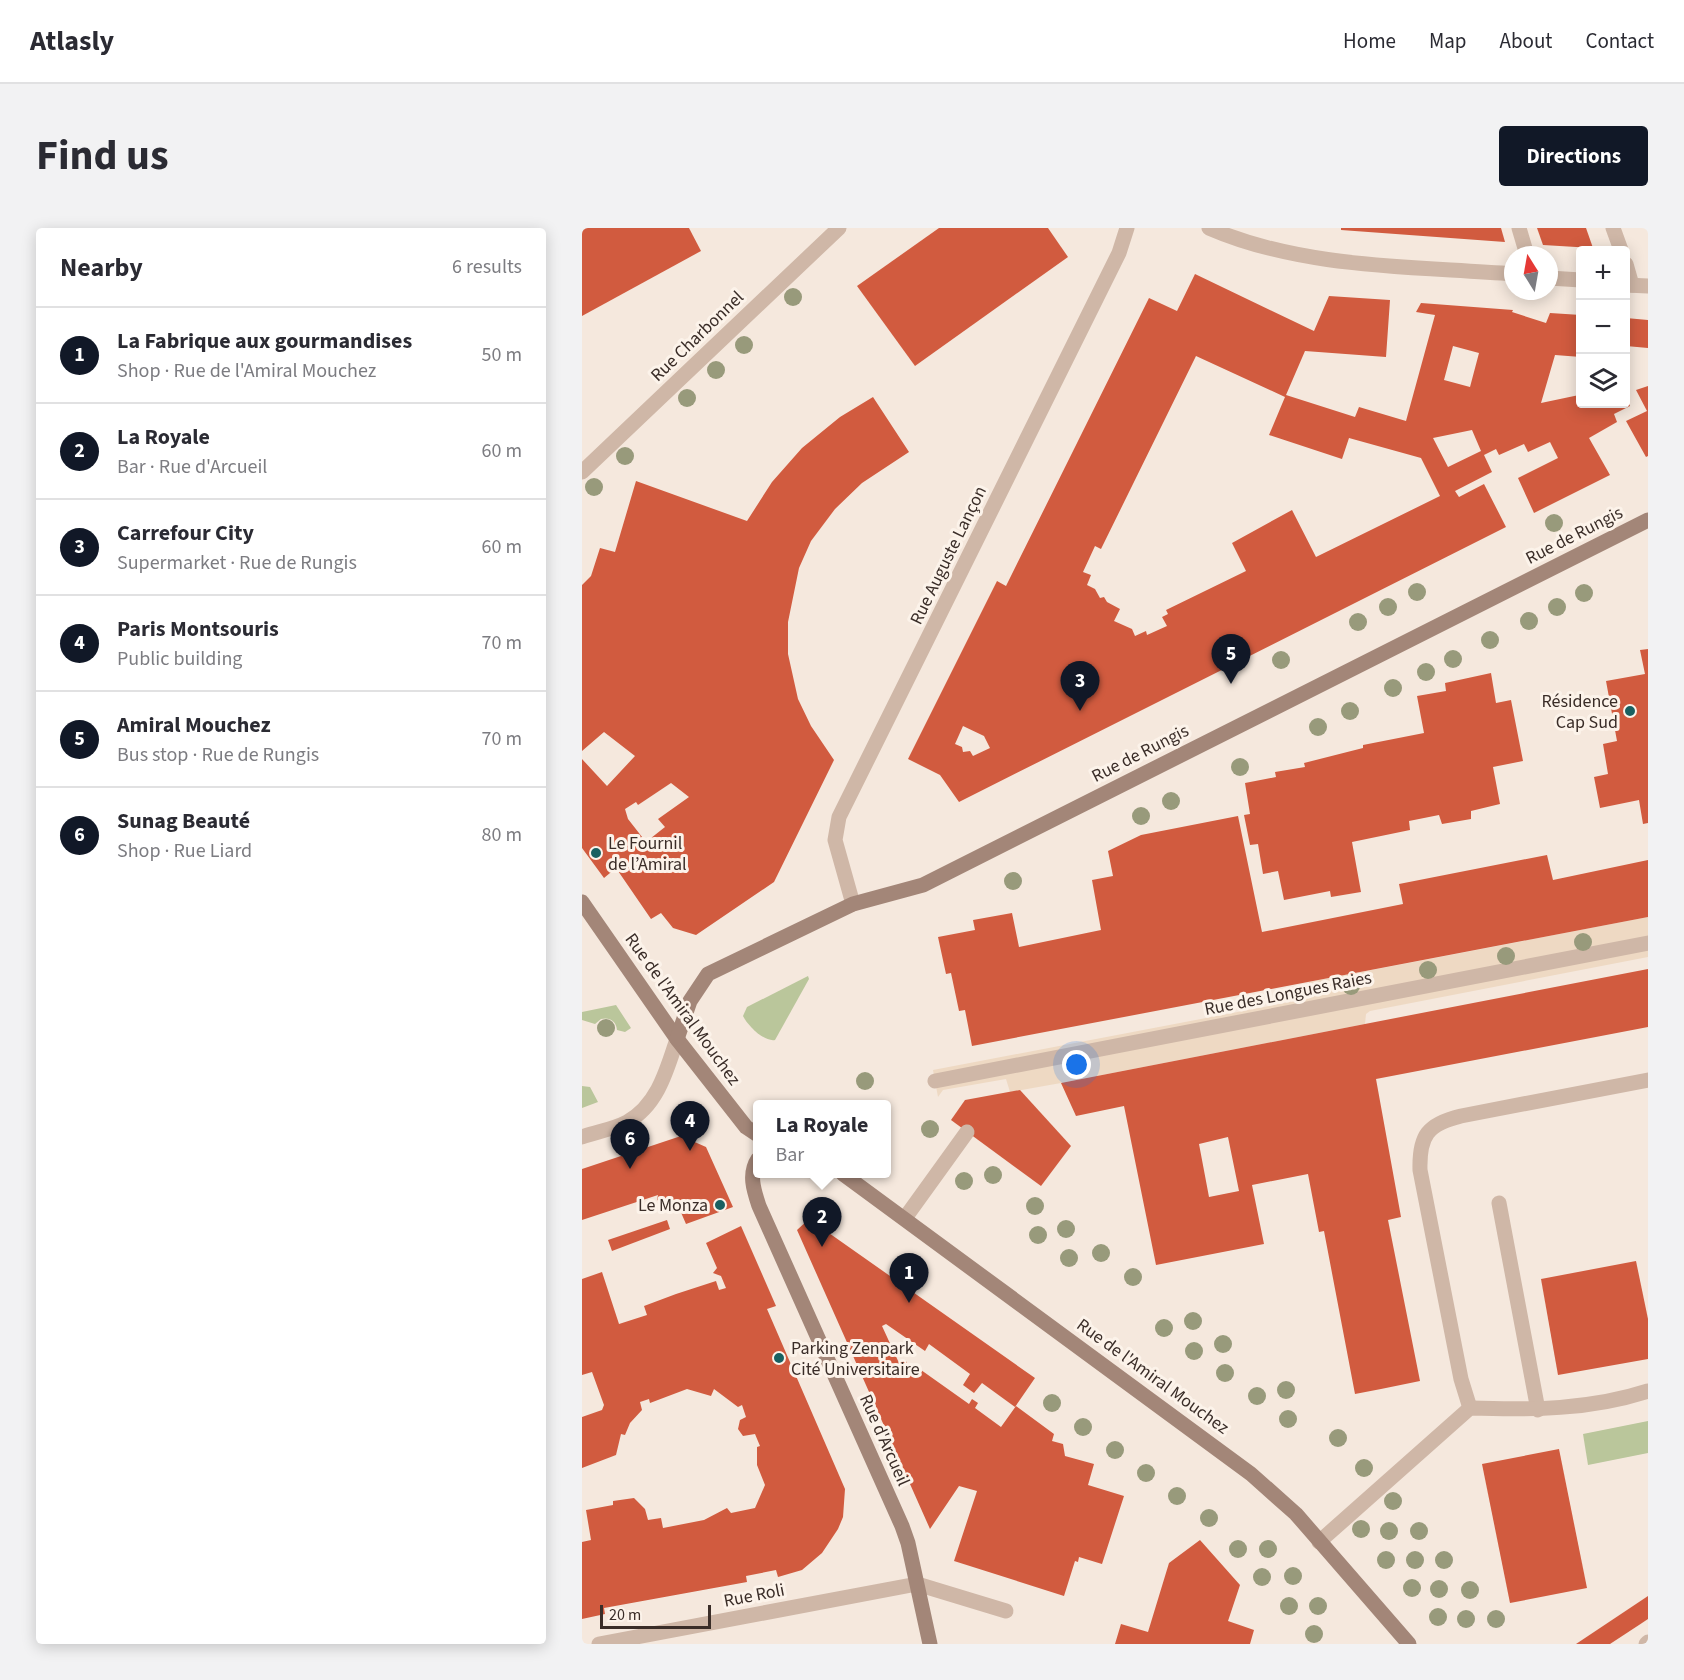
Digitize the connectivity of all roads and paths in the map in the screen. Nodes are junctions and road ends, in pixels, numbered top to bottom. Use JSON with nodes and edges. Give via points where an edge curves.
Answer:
{"nodes":[{"id":1,"x":839,"y":228,"type":"edge"},
{"id":2,"x":1127,"y":228,"type":"edge"},
{"id":3,"x":1209,"y":228,"type":"edge"},
{"id":4,"x":1519,"y":228,"type":"edge"},
{"id":5,"x":1613,"y":228,"type":"edge"},
{"id":6,"x":1524,"y":246,"type":"edge"},
{"id":7,"x":1620,"y":246,"type":"edge"},
{"id":8,"x":1504,"y":273,"type":"edge"},
{"id":9,"x":1558,"y":279,"type":"edge"},
{"id":10,"x":1576,"y":280,"type":"edge"},
{"id":11,"x":1630,"y":285,"type":"edge"},
{"id":12,"x":1648,"y":286,"type":"edge"},
{"id":13,"x":582,"y":472,"type":"edge"},
{"id":14,"x":1648,"y":520,"type":"edge"},
{"id":15,"x":582,"y":902,"type":"edge"},
{"id":16,"x":853,"y":903,"type":"junction"},
{"id":17,"x":1648,"y":943,"type":"edge"},
{"id":18,"x":678,"y":1039,"type":"junction"},
{"id":19,"x":1648,"y":1080,"type":"edge"},
{"id":20,"x":935,"y":1081,"type":"dead end"},
{"id":21,"x":753,"y":1132,"type":"edge"},
{"id":22,"x":967,"y":1132,"type":"dead end"},
{"id":23,"x":582,"y":1137,"type":"edge"},
{"id":24,"x":753,"y":1175,"type":"edge"},
{"id":25,"x":850,"y":1178,"type":"edge"},
{"id":26,"x":1499,"y":1203,"type":"dead end"},
{"id":27,"x":904,"y":1218,"type":"junction"},
{"id":28,"x":1648,"y":1391,"type":"edge"},
{"id":29,"x":1470,"y":1408,"type":"junction"},
{"id":30,"x":1538,"y":1410,"type":"junction"},
{"id":31,"x":1319,"y":1542,"type":"junction"},
{"id":32,"x":917,"y":1584,"type":"junction"},
{"id":33,"x":1006,"y":1611,"type":"dead end"},
{"id":34,"x":599,"y":1644,"type":"edge"},
{"id":35,"x":930,"y":1644,"type":"edge"},
{"id":36,"x":1409,"y":1644,"type":"edge"}],
"edges":[{"from":1,"to":13,"type":"street","name":"Rue Charbonnel"},
{"from":2,"to":16,"type":"street","name":"Rue Auguste Lançon","via":[[1119,254],[839,817],[835,840]]},
{"from":3,"to":8,"type":"street","via":[[1273,250],[1313,258]]},
{"from":4,"to":6,"type":"street"},
{"from":5,"to":7,"type":"street"},
{"from":9,"to":10,"type":"street"},
{"from":11,"to":12,"type":"street"},
{"from":14,"to":16,"type":"street","name":"Rue de Rungis","via":[[923,885]]},
{"from":15,"to":18,"type":"street","name":"Rue de l'Amiral Mouchez"},
{"from":16,"to":18,"type":"street","name":"Rue de Rungis","via":[[708,974],[690,1001]]},
{"from":17,"to":20,"type":"street","name":"Rue des Longues Raies"},
{"from":18,"to":21,"type":"street","name":"Rue de l'Amiral Mouchez"},
{"from":18,"to":23,"type":"street","via":[[660,1090],[642,1109],[628,1122]]},
{"from":19,"to":29,"type":"street","via":[[1461,1116],[1439,1122],[1427,1132],[1419,1151],[1420,1170]]},
{"from":22,"to":27,"type":"street"},
{"from":24,"to":32,"type":"street","name":"Rue d'Arcueil","via":[[759,1206],[902,1526]]},
{"from":25,"to":27,"type":"street","name":"Rue de l'Amiral Mouchez"},
{"from":26,"to":30,"type":"street"},
{"from":27,"to":31,"type":"street","name":"Rue de l'Amiral Mouchez","via":[[1212,1442],[1296,1514]]},
{"from":28,"to":30,"type":"street","via":[[1570,1408]]},
{"from":29,"to":30,"type":"street"},
{"from":29,"to":31,"type":"street"},
{"from":31,"to":36,"type":"street","name":"Rue de l'Amiral Mouchez"},
{"from":32,"to":33,"type":"street"},
{"from":32,"to":34,"type":"street","name":"Rue Roli"},
{"from":32,"to":35,"type":"street","name":"Rue d'Arcueil"}]}
